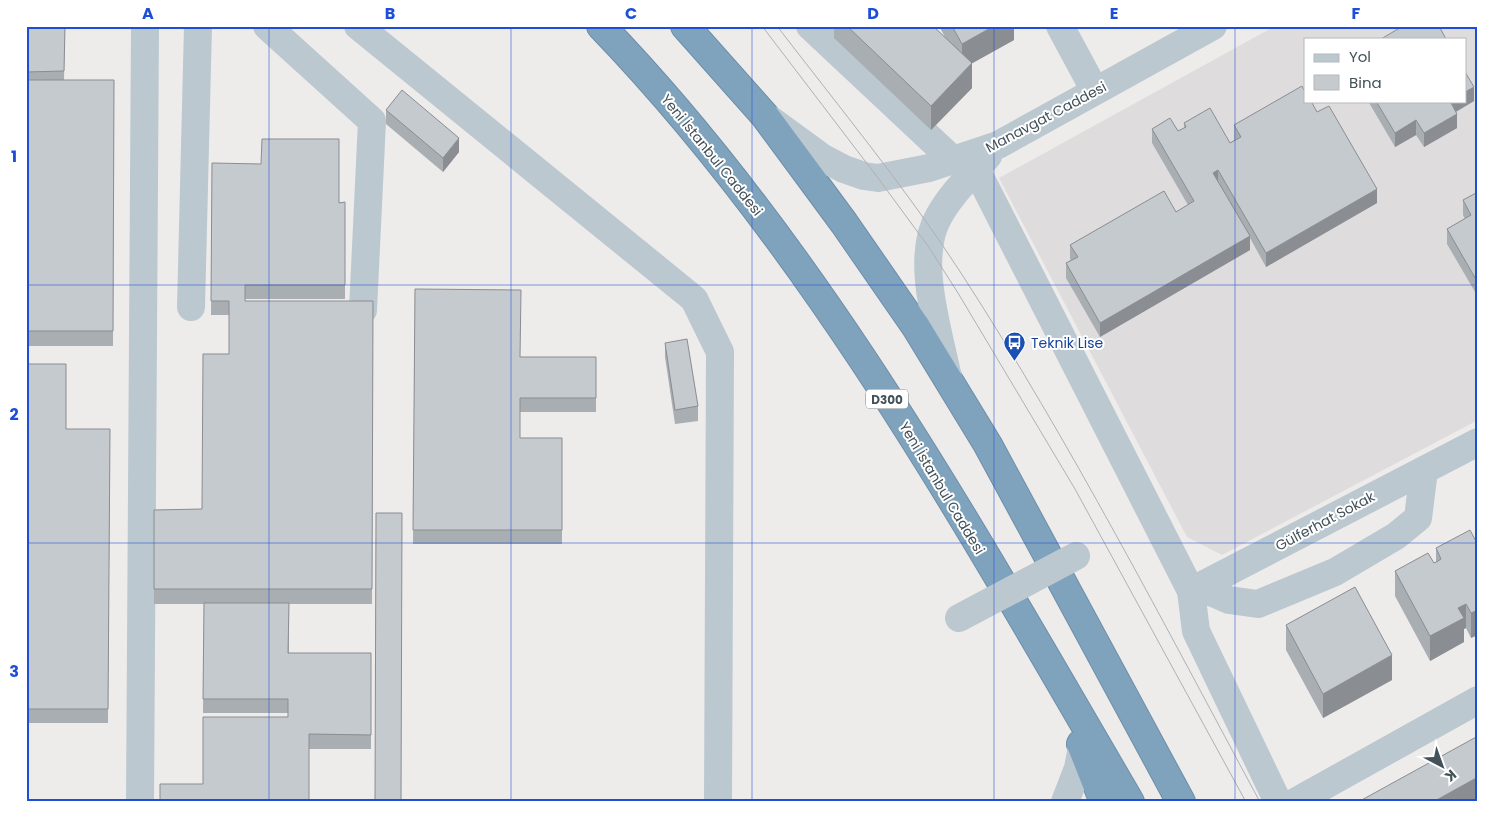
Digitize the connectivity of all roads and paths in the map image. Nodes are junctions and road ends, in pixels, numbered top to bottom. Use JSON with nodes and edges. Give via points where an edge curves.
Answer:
{"nodes":[{"id":1,"x":145,"y":26,"type":"edge"},
{"id":2,"x":198,"y":26,"type":"edge"},
{"id":3,"x":267,"y":26,"type":"edge"},
{"id":4,"x":358,"y":26,"type":"edge"},
{"id":5,"x":601,"y":26,"type":"edge"},
{"id":6,"x":685,"y":26,"type":"edge"},
{"id":7,"x":810,"y":26,"type":"edge"},
{"id":8,"x":1060,"y":26,"type":"edge"},
{"id":9,"x":1213,"y":26,"type":"edge"},
{"id":10,"x":1095,"y":91,"type":"junction"},
{"id":11,"x":765,"y":116,"type":"junction"},
{"id":12,"x":965,"y":165,"type":"junction"},
{"id":13,"x":191,"y":307,"type":"dead end"},
{"id":14,"x":363,"y":310,"type":"edge"},
{"id":15,"x":948,"y":378,"type":"junction"},
{"id":16,"x":1478,"y":442,"type":"edge"},
{"id":17,"x":1424,"y":470,"type":"junction"},
{"id":18,"x":1076,"y":556,"type":"dead end"},
{"id":19,"x":1190,"y":584,"type":"junction"},
{"id":20,"x":959,"y":618,"type":"dead end"},
{"id":21,"x":1066,"y":692,"type":"junction"},
{"id":22,"x":1478,"y":700,"type":"edge"},
{"id":23,"x":1082,"y":747,"type":"junction"},
{"id":24,"x":1164,"y":772,"type":"junction"},
{"id":25,"x":140,"y":802,"type":"edge"},
{"id":26,"x":718,"y":802,"type":"edge"},
{"id":27,"x":1065,"y":802,"type":"edge"},
{"id":28,"x":1104,"y":802,"type":"edge"},
{"id":29,"x":1130,"y":802,"type":"edge"},
{"id":30,"x":1180,"y":802,"type":"edge"},
{"id":31,"x":1191,"y":802,"type":"edge"},
{"id":32,"x":1278,"y":802,"type":"edge"},
{"id":33,"x":1295,"y":802,"type":"edge"}],
"edges":[{"from":1,"to":25,"type":"street"},
{"from":2,"to":13,"type":"street"},
{"from":3,"to":14,"type":"street","via":[[372,121]]},
{"from":4,"to":26,"type":"street","via":[[694,299],[720,352]]},
{"from":5,"to":21,"type":"highway","name":"Yeni İstanbul Caddesi","number":"D300","via":[[708,149],[814,288],[930,466]]},
{"from":6,"to":11,"type":"highway"},
{"from":7,"to":12,"type":"street"},
{"from":8,"to":10,"type":"street"},
{"from":9,"to":10,"type":"street","name":"Manavgat Caddesi"},
{"from":10,"to":12,"type":"street","name":"Manavgat Caddesi"},
{"from":11,"to":12,"type":"street","via":[[823,158],[864,176],[878,178]]},
{"from":11,"to":15,"type":"highway","via":[[879,272]]},
{"from":12,"to":15,"type":"street","name":"Manavgat Caddesi","via":[[939,215],[928,246],[930,284]]},
{"from":12,"to":19,"type":"street"},
{"from":15,"to":24,"type":"highway","via":[[1022,506]]},
{"from":16,"to":17,"type":"street","name":"Gülferhat Sokak"},
{"from":17,"to":19,"type":"street","name":"Gülferhat Sokak"},
{"from":17,"to":19,"type":"street","via":[[1418,518],[1396,536],[1335,572],[1258,604],[1229,600]]},
{"from":18,"to":20,"type":"street","bridge":true},
{"from":19,"to":32,"type":"street","via":[[1196,631]]},
{"from":21,"to":23,"type":"highway"},
{"from":21,"to":29,"type":"highway","name":"Yeni İstanbul Caddesi","number":"D300"},
{"from":22,"to":33,"type":"street"},
{"from":23,"to":27,"type":"street"},
{"from":23,"to":28,"type":"highway"},
{"from":24,"to":30,"type":"highway"},
{"from":24,"to":31,"type":"highway"}]}
